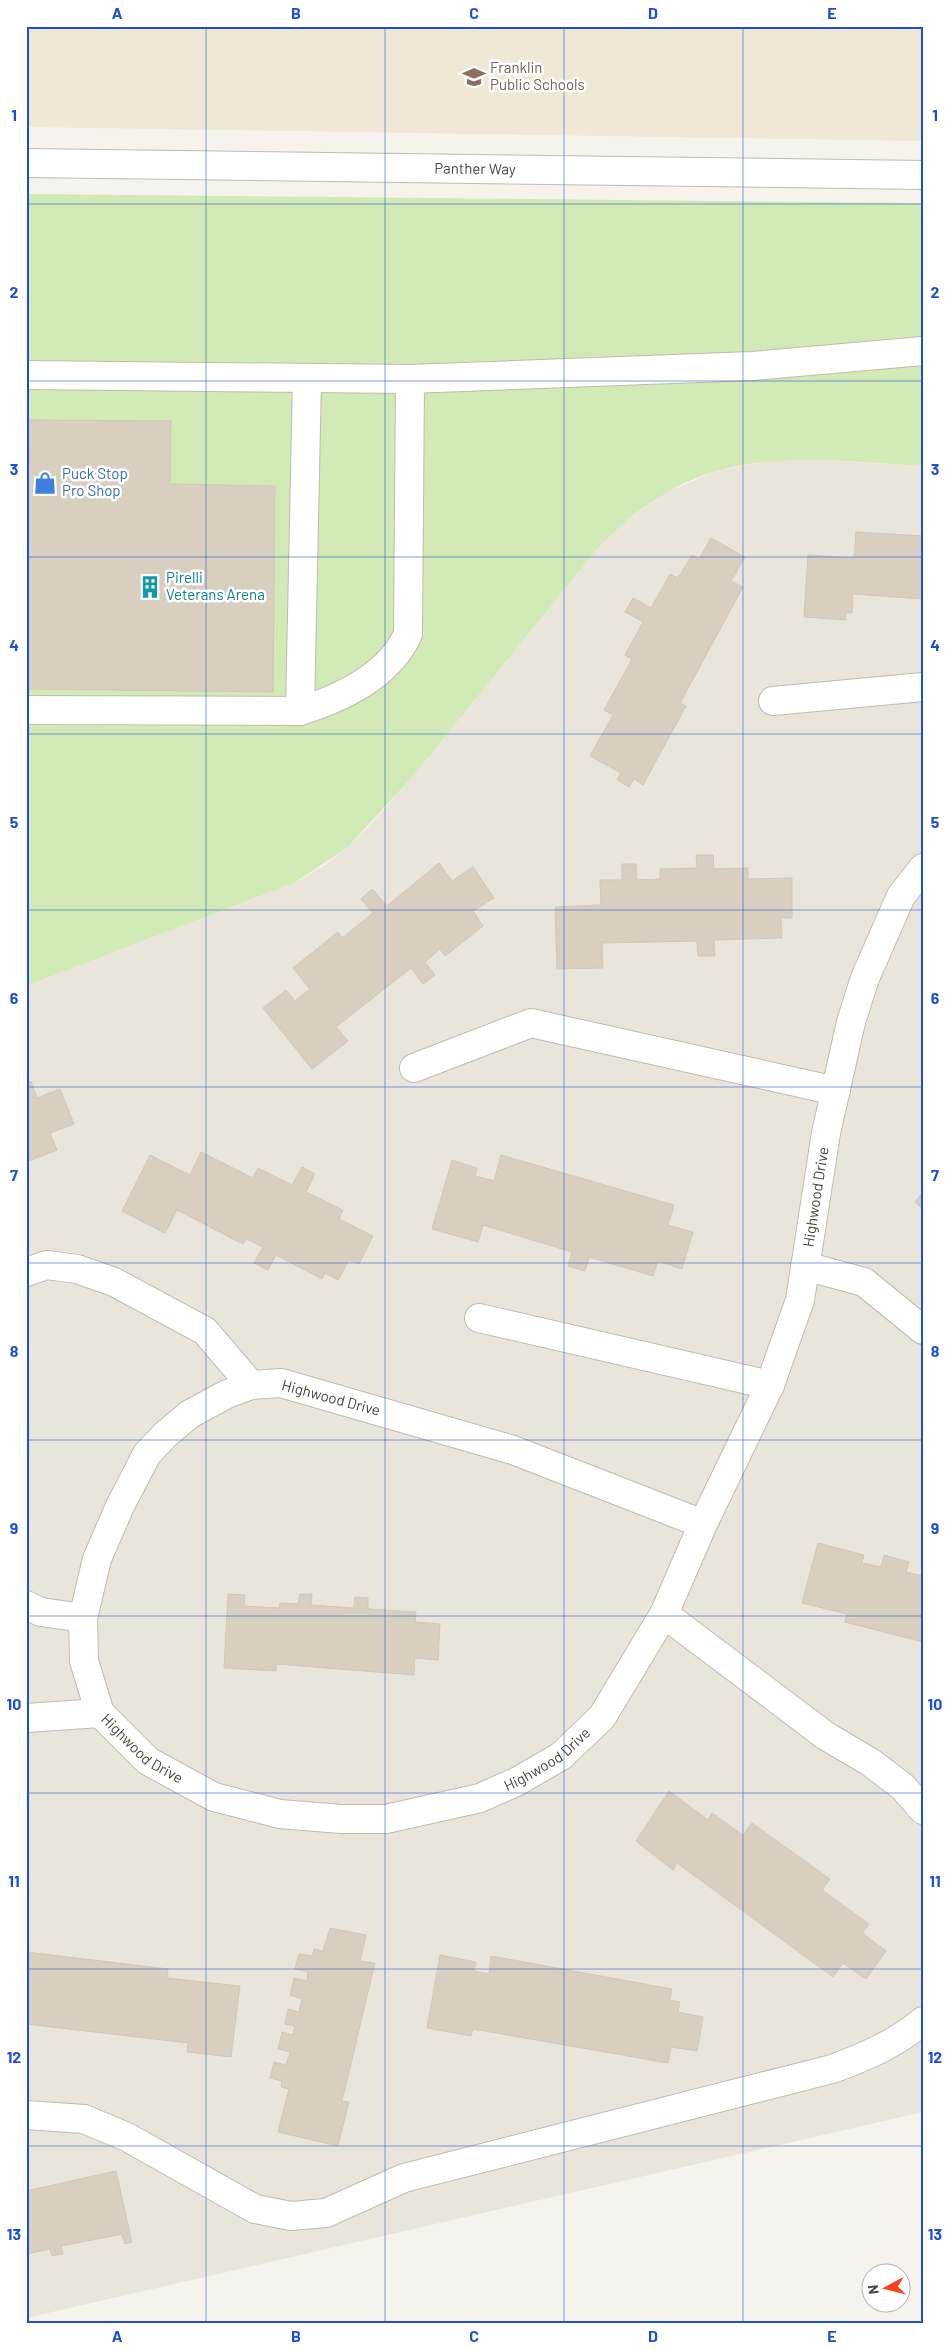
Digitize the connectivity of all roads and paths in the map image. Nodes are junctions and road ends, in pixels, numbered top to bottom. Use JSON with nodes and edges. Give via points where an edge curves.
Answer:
{"nodes":[{"id":1,"x":26,"y":163,"type":"edge"},
{"id":2,"x":923,"y":175,"type":"edge"},
{"id":3,"x":923,"y":351,"type":"edge"},
{"id":4,"x":26,"y":374,"type":"edge"},
{"id":5,"x":307,"y":378,"type":"junction"},
{"id":6,"x":410,"y":379,"type":"junction"},
{"id":7,"x":923,"y":687,"type":"edge"},
{"id":8,"x":773,"y":701,"type":"dead end"},
{"id":9,"x":26,"y":710,"type":"edge"},
{"id":10,"x":300,"y":711,"type":"junction"},
{"id":11,"x":923,"y":868,"type":"edge"},
{"id":12,"x":414,"y":1068,"type":"dead end"},
{"id":13,"x":836,"y":1091,"type":"junction"},
{"id":14,"x":805,"y":1266,"type":"junction"},
{"id":15,"x":26,"y":1272,"type":"edge"},
{"id":16,"x":479,"y":1318,"type":"dead end"},
{"id":17,"x":923,"y":1330,"type":"edge"},
{"id":18,"x":251,"y":1385,"type":"junction"},
{"id":19,"x":770,"y":1385,"type":"junction"},
{"id":20,"x":702,"y":1524,"type":"junction"},
{"id":21,"x":26,"y":1605,"type":"edge"},
{"id":22,"x":664,"y":1614,"type":"junction"},
{"id":23,"x":83,"y":1618,"type":"junction"},
{"id":24,"x":100,"y":1714,"type":"junction"},
{"id":25,"x":26,"y":1718,"type":"edge"},
{"id":26,"x":923,"y":1810,"type":"edge"},
{"id":27,"x":923,"y":2021,"type":"edge"},
{"id":28,"x":26,"y":2115,"type":"edge"}],
"edges":[{"from":1,"to":2,"type":"street","name":"Panther Way"},
{"from":3,"to":6,"type":"street","via":[[752,366]]},
{"from":4,"to":5,"type":"street"},
{"from":5,"to":6,"type":"street"},
{"from":5,"to":10,"type":"street"},
{"from":6,"to":10,"type":"street","via":[[408,634],[402,648],[367,682]]},
{"from":7,"to":8,"type":"street"},
{"from":9,"to":10,"type":"street"},
{"from":11,"to":13,"type":"street","name":"Highwood Drive","via":[[901,896],[865,978],[851,1022]]},
{"from":12,"to":13,"type":"street","via":[[531,1022]]},
{"from":13,"to":14,"type":"street","name":"Highwood Drive","via":[[826,1133]]},
{"from":14,"to":17,"type":"street","via":[[864,1282]]},
{"from":14,"to":19,"type":"street","name":"Highwood Drive","via":[[800,1300]]},
{"from":15,"to":18,"type":"street","via":[[47,1265],[77,1269],[114,1282],[205,1331]]},
{"from":16,"to":19,"type":"street"},
{"from":18,"to":20,"type":"street","name":"Highwood Drive","via":[[281,1383],[513,1450]]},
{"from":18,"to":23,"type":"street","name":"Highwood Drive","via":[[190,1414],[148,1454],[97,1559]]},
{"from":19,"to":20,"type":"street","name":"Highwood Drive"},
{"from":20,"to":22,"type":"street","name":"Highwood Drive"},
{"from":21,"to":23,"type":"street","via":[[41,1612]]},
{"from":22,"to":24,"type":"street","name":"Highwood Drive","via":[[602,1717],[561,1756],[480,1798],[386,1819],[280,1814],[214,1797],[148,1761]]},
{"from":22,"to":26,"type":"street","via":[[819,1730],[877,1767],[903,1787]]},
{"from":23,"to":24,"type":"street","name":"Highwood Drive","via":[[84,1661]]},
{"from":24,"to":25,"type":"street"},
{"from":27,"to":28,"type":"street","via":[[873,2054],[832,2069],[404,2178],[326,2213],[291,2216],[255,2209],[127,2137],[84,2119]]}]}
